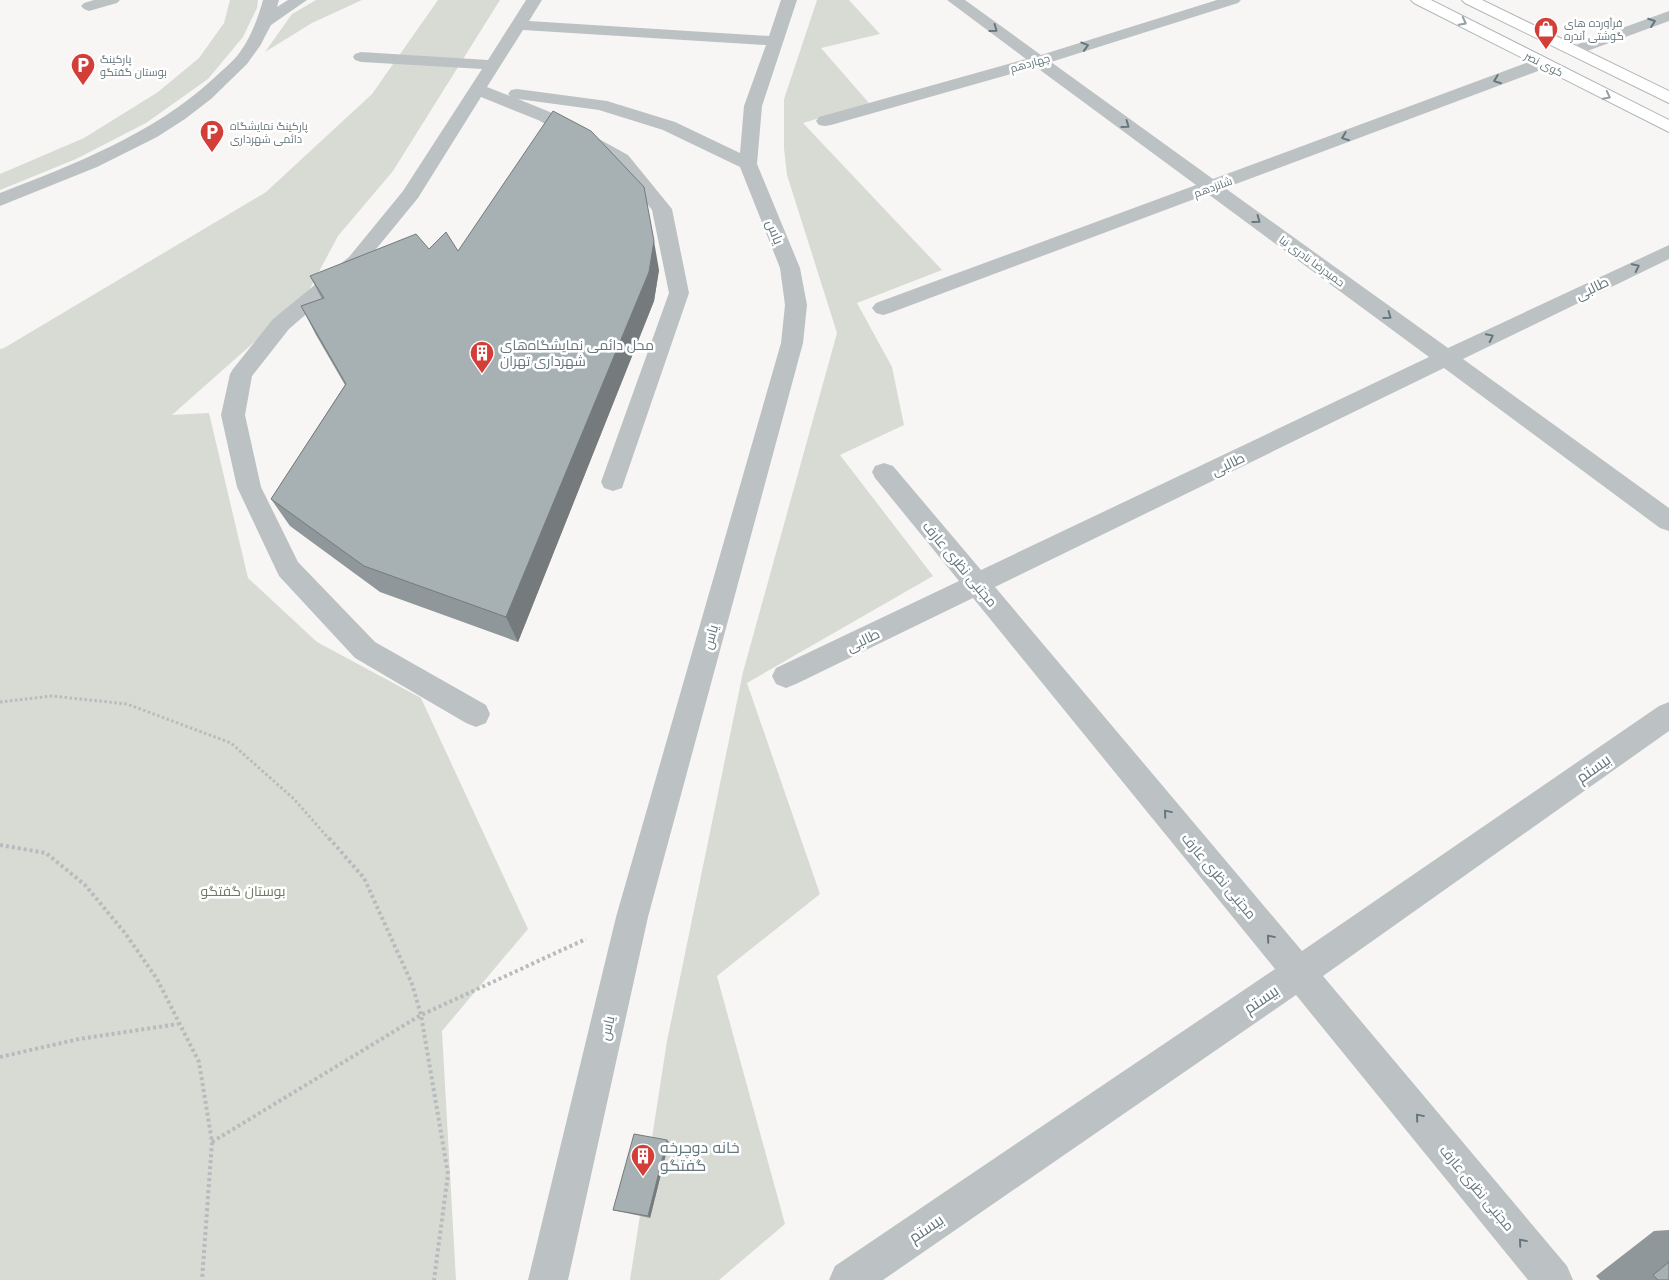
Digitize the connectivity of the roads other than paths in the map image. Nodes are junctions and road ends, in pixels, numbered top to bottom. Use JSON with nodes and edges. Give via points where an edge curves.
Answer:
{"nodes":[{"id":1,"x":112,"y":0,"type":"edge"},
{"id":2,"x":271,"y":0,"type":"edge"},
{"id":3,"x":299,"y":0,"type":"edge"},
{"id":4,"x":534,"y":0,"type":"edge"},
{"id":5,"x":789,"y":0,"type":"edge"},
{"id":6,"x":955,"y":0,"type":"edge"},
{"id":7,"x":1233,"y":0,"type":"edge"},
{"id":8,"x":1419,"y":0,"type":"edge"},
{"id":9,"x":1470,"y":0,"type":"edge"},
{"id":10,"x":89,"y":6,"type":"dead end"},
{"id":11,"x":1669,"y":16,"type":"edge"},
{"id":12,"x":266,"y":21,"type":"junction"},
{"id":13,"x":518,"y":25,"type":"junction"},
{"id":14,"x":775,"y":41,"type":"junction"},
{"id":15,"x":1574,"y":51,"type":"junction"},
{"id":16,"x":361,"y":57,"type":"dead end"},
{"id":17,"x":1038,"y":61,"type":"junction"},
{"id":18,"x":1542,"y":63,"type":"junction"},
{"id":19,"x":493,"y":65,"type":"junction"},
{"id":20,"x":477,"y":89,"type":"junction"},
{"id":21,"x":1669,"y":98,"type":"edge"},
{"id":22,"x":825,"y":121,"type":"dead end"},
{"id":23,"x":1669,"y":127,"type":"edge"},
{"id":24,"x":748,"y":164,"type":"junction"},
{"id":25,"x":1211,"y":187,"type":"junction"},
{"id":26,"x":0,"y":200,"type":"edge"},
{"id":27,"x":1669,"y":251,"type":"edge"},
{"id":28,"x":883,"y":308,"type":"dead end"},
{"id":29,"x":1446,"y":358,"type":"junction"},
{"id":30,"x":884,"y":472,"type":"dead end"},
{"id":31,"x":613,"y":482,"type":"dead end"},
{"id":32,"x":1669,"y":521,"type":"edge"},
{"id":33,"x":977,"y":585,"type":"junction"},
{"id":34,"x":786,"y":676,"type":"dead end"},
{"id":35,"x":476,"y":714,"type":"dead end"},
{"id":36,"x":1669,"y":715,"type":"edge"},
{"id":37,"x":1299,"y":973,"type":"junction"},
{"id":38,"x":548,"y":1280,"type":"edge"},
{"id":39,"x":849,"y":1280,"type":"edge"},
{"id":40,"x":1553,"y":1280,"type":"edge"}],
"edges":[{"from":1,"to":10,"type":"street"},
{"from":2,"to":12,"type":"street"},
{"from":3,"to":12,"type":"street"},
{"from":4,"to":13,"type":"street"},
{"from":5,"to":14,"type":"street","name":"یاس"},
{"from":6,"to":17,"type":"street","name":"حمیدرضا نادری نیا","one_way":true},
{"from":17,"to":7,"type":"street","name":"چهاردهم","one_way":true},
{"from":8,"to":18,"type":"main road","name":"کوی نصر","one_way":true},
{"from":9,"to":15,"type":"main road","name":"کوی نصر"},
{"from":15,"to":11,"type":"street","one_way":true},
{"from":12,"to":26,"type":"street","via":[[247,54],[213,89],[168,122],[82,169]]},
{"from":13,"to":14,"type":"street"},
{"from":13,"to":19,"type":"street"},
{"from":14,"to":24,"type":"street","name":"یاس","via":[[752,106]]},
{"from":15,"to":21,"type":"main road","name":"کوی نصر"},
{"from":16,"to":19,"type":"street"},
{"from":17,"to":22,"type":"street","name":"چهاردهم"},
{"from":17,"to":25,"type":"street","name":"حمیدرضا نادری نیا","one_way":true},
{"from":18,"to":23,"type":"main road","name":"کوی نصر","one_way":true},
{"from":18,"to":25,"type":"street","name":"شانزدهم","one_way":true},
{"from":19,"to":20,"type":"street"},
{"from":20,"to":24,"type":"street","via":[[601,105],[669,126]]},
{"from":20,"to":31,"type":"street","via":[[544,116],[622,159],[662,209],[679,293]]},
{"from":20,"to":35,"type":"street","via":[[411,194],[356,261],[282,324],[241,374],[233,415],[249,487],[288,569],[365,650]]},
{"from":24,"to":38,"type":"street","name":"یاس","via":[[790,268],[796,305],[792,343],[632,917]]},
{"from":25,"to":28,"type":"street","name":"شانزدهم"},
{"from":25,"to":29,"type":"street","name":"حمیدرضا نادری نیا","one_way":true},
{"from":29,"to":27,"type":"street","name":"طالبی","one_way":true},
{"from":29,"to":32,"type":"street","name":"حمیدرضا نادری نیا"},
{"from":29,"to":33,"type":"street","name":"طالبی"},
{"from":30,"to":33,"type":"street","name":"مجتبی نظری عارف"},
{"from":33,"to":34,"type":"street","name":"طالبی"},
{"from":37,"to":33,"type":"street","name":"مجتبی نظری عارف","one_way":true},
{"from":36,"to":37,"type":"street","name":"بیستم"},
{"from":37,"to":39,"type":"street","name":"بیستم"},
{"from":40,"to":37,"type":"street","name":"مجتبی نظری عارف","one_way":true}]}
